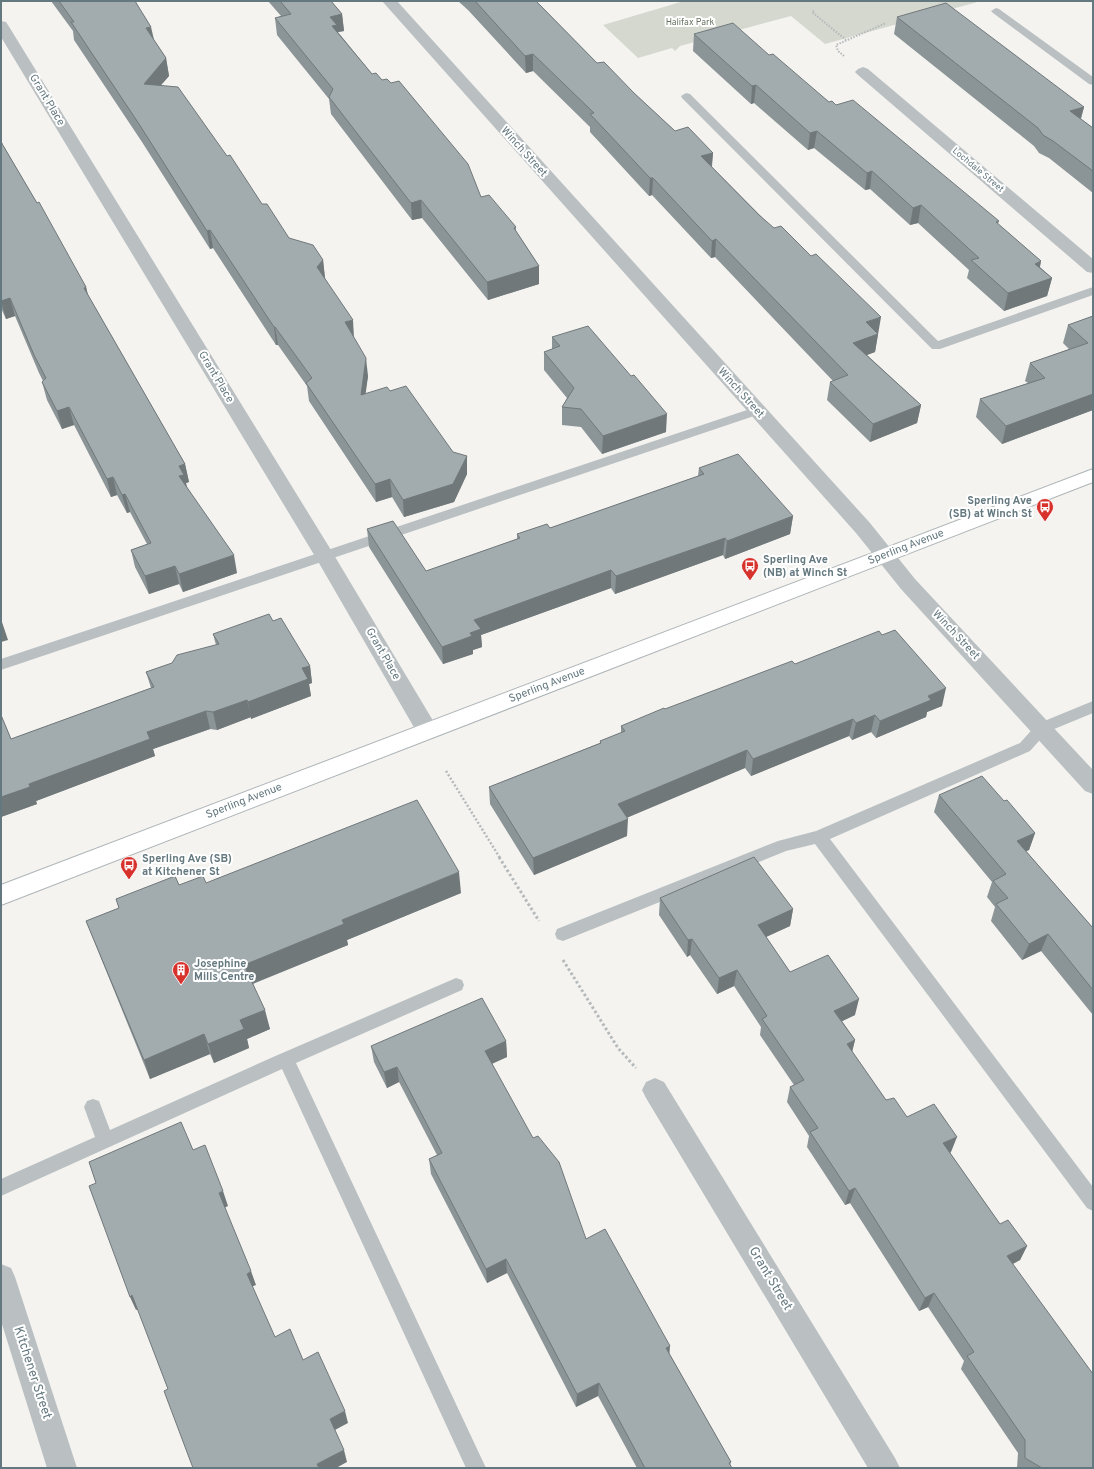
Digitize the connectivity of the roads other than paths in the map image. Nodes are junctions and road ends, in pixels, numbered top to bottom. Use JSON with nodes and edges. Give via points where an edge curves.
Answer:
{"nodes":[{"id":1,"x":389,"y":1,"type":"edge"},
{"id":2,"x":996,"y":11,"type":"dead end"},
{"id":3,"x":1,"y":25,"type":"edge"},
{"id":4,"x":863,"y":72,"type":"road end"},
{"id":5,"x":1093,"y":82,"type":"edge"},
{"id":6,"x":686,"y":96,"type":"dead end"},
{"id":7,"x":1093,"y":268,"type":"edge"},
{"id":8,"x":1093,"y":291,"type":"edge"},
{"id":9,"x":756,"y":411,"type":"junction"},
{"id":10,"x":1093,"y":475,"type":"edge"},
{"id":11,"x":324,"y":555,"type":"junction"},
{"id":12,"x":886,"y":555,"type":"junction"},
{"id":13,"x":1,"y":665,"type":"edge"},
{"id":14,"x":1093,"y":707,"type":"edge"},
{"id":15,"x":1042,"y":728,"type":"junction"},
{"id":16,"x":427,"y":730,"type":"junction"},
{"id":17,"x":1093,"y":785,"type":"edge"},
{"id":18,"x":819,"y":837,"type":"junction"},
{"id":19,"x":1,"y":895,"type":"edge"},
{"id":20,"x":563,"y":934,"type":"dead end"},
{"id":21,"x":456,"y":985,"type":"dead end"},
{"id":22,"x":286,"y":1059,"type":"junction"},
{"id":23,"x":654,"y":1090,"type":"dead end"},
{"id":24,"x":92,"y":1107,"type":"dead end"},
{"id":25,"x":105,"y":1140,"type":"junction"},
{"id":26,"x":1,"y":1188,"type":"edge"},
{"id":27,"x":1093,"y":1202,"type":"edge"},
{"id":28,"x":1,"y":1277,"type":"edge"},
{"id":29,"x":62,"y":1468,"type":"edge"},
{"id":30,"x":476,"y":1468,"type":"edge"},
{"id":31,"x":885,"y":1468,"type":"edge"}],
"edges":[{"from":1,"to":9,"type":"street","name":"Winch Street"},
{"from":2,"to":5,"type":"lane"},
{"from":3,"to":11,"type":"street","name":"Grant Place"},
{"from":4,"to":7,"type":"street","name":"Lochdale Street"},
{"from":6,"to":8,"type":"lane","via":[[936,346]]},
{"from":9,"to":11,"type":"lane"},
{"from":9,"to":12,"type":"street","name":"Winch Street"},
{"from":10,"to":12,"type":"street","name":"Sperling Avenue"},
{"from":11,"to":13,"type":"lane"},
{"from":11,"to":16,"type":"street","name":"Grant Place"},
{"from":12,"to":15,"type":"street","name":"Winch Street","via":[[908,584]]},
{"from":12,"to":16,"type":"street","name":"Sperling Avenue"},
{"from":14,"to":15,"type":"lane"},
{"from":15,"to":17,"type":"street","name":"Winch Street"},
{"from":15,"to":18,"type":"lane","via":[[1025,747]]},
{"from":16,"to":19,"type":"street","name":"Sperling Avenue"},
{"from":18,"to":20,"type":"lane","via":[[784,845]]},
{"from":18,"to":27,"type":"lane"},
{"from":21,"to":22,"type":"lane"},
{"from":22,"to":25,"type":"lane"},
{"from":22,"to":30,"type":"lane"},
{"from":23,"to":31,"type":"street","name":"Grant Street"},
{"from":24,"to":25,"type":"lane"},
{"from":25,"to":26,"type":"lane"},
{"from":28,"to":29,"type":"street","name":"Kitchener Street"}]}
